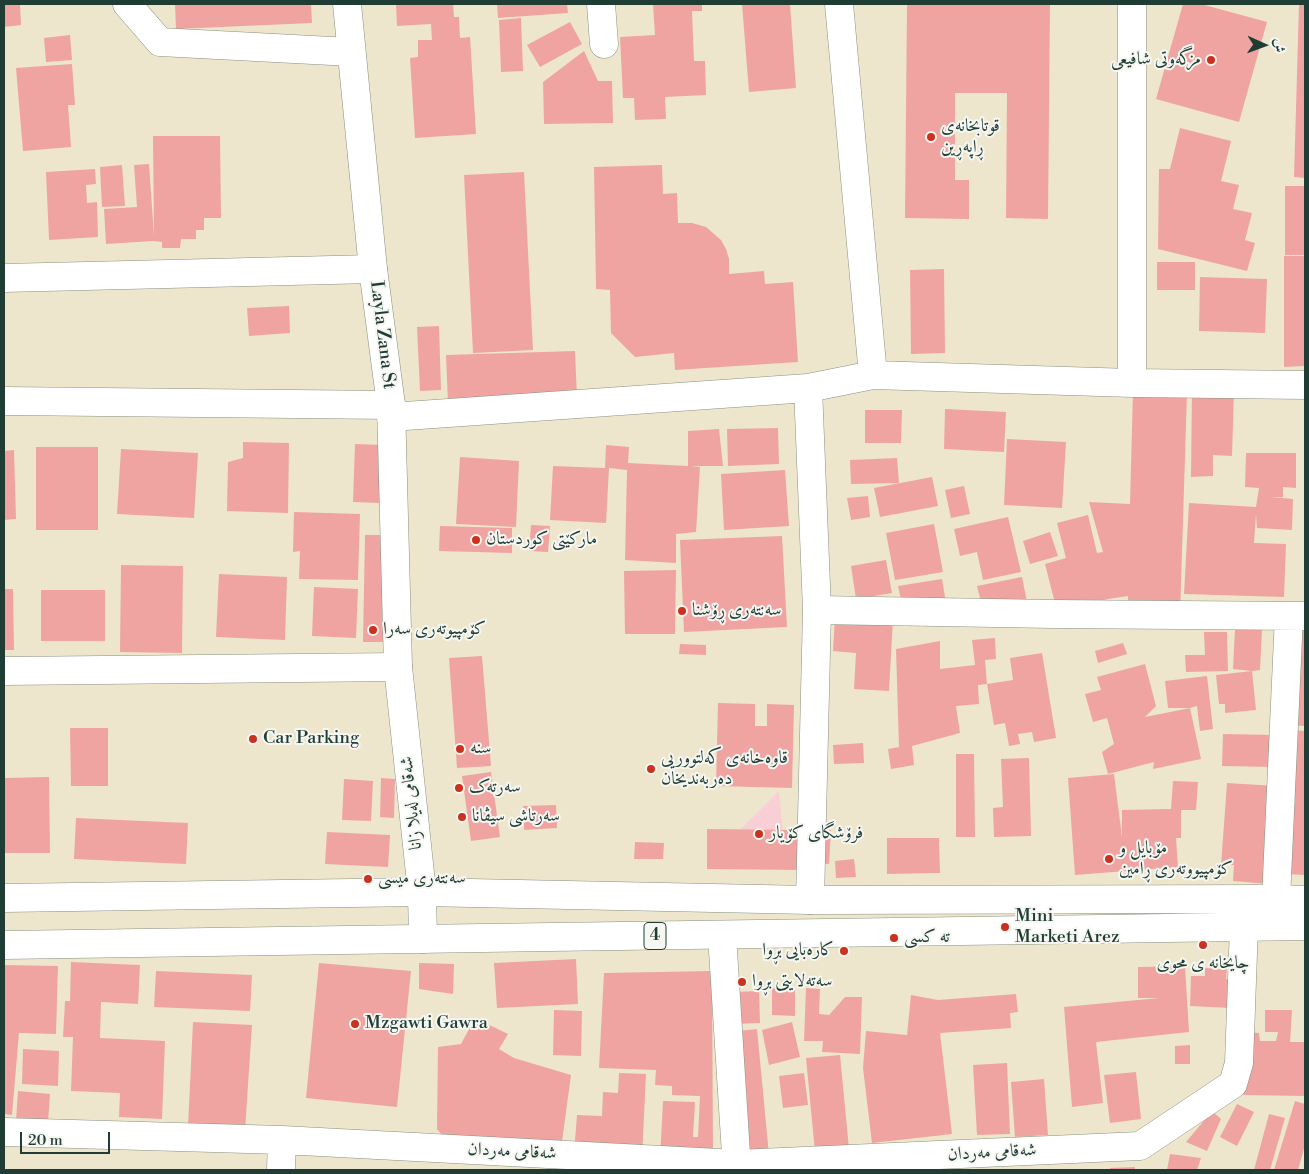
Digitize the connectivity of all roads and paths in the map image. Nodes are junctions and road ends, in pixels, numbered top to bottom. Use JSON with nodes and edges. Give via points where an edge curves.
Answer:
{"nodes":[{"id":1,"x":127,"y":4,"type":"edge"},
{"id":2,"x":347,"y":4,"type":"edge"},
{"id":3,"x":601,"y":4,"type":"edge"},
{"id":4,"x":839,"y":4,"type":"edge"},
{"id":5,"x":1132,"y":4,"type":"edge"},
{"id":6,"x":604,"y":44,"type":"dead end"},
{"id":7,"x":351,"y":52,"type":"junction"},
{"id":8,"x":373,"y":269,"type":"junction"},
{"id":9,"x":4,"y":278,"type":"edge"},
{"id":10,"x":873,"y":375,"type":"junction"},
{"id":11,"x":1132,"y":383,"type":"junction"},
{"id":12,"x":1305,"y":385,"type":"edge"},
{"id":13,"x":808,"y":388,"type":"junction"},
{"id":14,"x":4,"y":401,"type":"edge"},
{"id":15,"x":391,"y":411,"type":"junction"},
{"id":16,"x":817,"y":610,"type":"junction"},
{"id":17,"x":1297,"y":616,"type":"edge"},
{"id":18,"x":398,"y":667,"type":"junction"},
{"id":19,"x":4,"y":671,"type":"edge"},
{"id":20,"x":422,"y":892,"type":"junction"},
{"id":21,"x":4,"y":898,"type":"edge"},
{"id":22,"x":1276,"y":899,"type":"junction"},
{"id":23,"x":810,"y":900,"type":"junction"},
{"id":24,"x":1305,"y":900,"type":"edge"},
{"id":25,"x":1244,"y":926,"type":"junction"},
{"id":26,"x":1305,"y":926,"type":"edge"},
{"id":27,"x":722,"y":935,"type":"junction"},
{"id":28,"x":423,"y":939,"type":"junction"},
{"id":29,"x":4,"y":945,"type":"edge"},
{"id":30,"x":4,"y":1132,"type":"edge"},
{"id":31,"x":282,"y":1140,"type":"junction"},
{"id":32,"x":737,"y":1167,"type":"edge"},
{"id":33,"x":281,"y":1170,"type":"edge"}],
"edges":[{"from":1,"to":7,"type":"main road","via":[[160,42]]},
{"from":2,"to":7,"type":"main road","name":"Layla Zana St"},
{"from":3,"to":6,"type":"main road"},
{"from":4,"to":10,"type":"main road"},
{"from":5,"to":11,"type":"main road"},
{"from":7,"to":8,"type":"main road","name":"Layla Zana St"},
{"from":8,"to":9,"type":"main road"},
{"from":8,"to":15,"type":"main road","name":"Layla Zana St"},
{"from":10,"to":11,"type":"main road"},
{"from":10,"to":13,"type":"main road"},
{"from":11,"to":12,"type":"main road"},
{"from":13,"to":15,"type":"main road"},
{"from":13,"to":16,"type":"main road"},
{"from":14,"to":15,"type":"main road"},
{"from":15,"to":18,"type":"main road","name":"Layla Zana St"},
{"from":16,"to":17,"type":"main road"},
{"from":16,"to":23,"type":"main road"},
{"from":17,"to":22,"type":"main road"},
{"from":18,"to":19,"type":"main road"},
{"from":18,"to":20,"type":"main road","name":"شەقامی لەیلا زانا"},
{"from":20,"to":21,"type":"main road","number":"4"},
{"from":20,"to":23,"type":"main road","number":"4"},
{"from":20,"to":28,"type":"main road","name":"شەقامی لەیلا زانا"},
{"from":22,"to":23,"type":"main road","number":"4"},
{"from":22,"to":24,"type":"main road","number":"4"},
{"from":25,"to":26,"type":"main road","number":"4"},
{"from":25,"to":27,"type":"main road","number":"4"},
{"from":25,"to":32,"type":"main road","name":"شەقامی مەردان","via":[[1239,1063],[1233,1084],[1140,1146]]},
{"from":27,"to":28,"type":"main road","number":"4"},
{"from":27,"to":32,"type":"main road"},
{"from":28,"to":29,"type":"main road","number":"4"},
{"from":30,"to":31,"type":"main road","name":"شەقامی مەردان"},
{"from":31,"to":32,"type":"main road","name":"شەقامی مەردان"},
{"from":31,"to":33,"type":"main road"}]}
